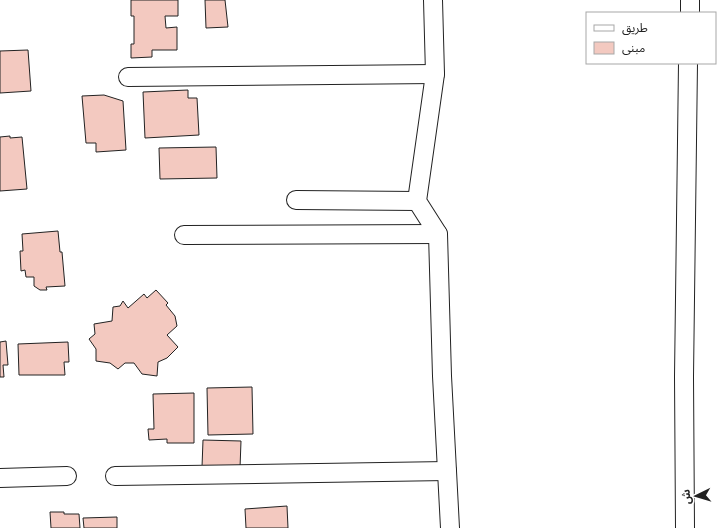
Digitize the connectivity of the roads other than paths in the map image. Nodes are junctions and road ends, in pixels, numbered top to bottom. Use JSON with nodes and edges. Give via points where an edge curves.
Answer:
{"nodes":[{"id":1,"x":433,"y":0,"type":"edge"},
{"id":2,"x":690,"y":0,"type":"edge"},
{"id":3,"x":690,"y":12,"type":"edge"},
{"id":4,"x":688,"y":64,"type":"edge"},
{"id":5,"x":435,"y":74,"type":"junction"},
{"id":6,"x":128,"y":77,"type":"dead end"},
{"id":7,"x":296,"y":200,"type":"dead end"},
{"id":8,"x":417,"y":201,"type":"junction"},
{"id":9,"x":438,"y":234,"type":"junction"},
{"id":10,"x":184,"y":235,"type":"dead end"},
{"id":11,"x":446,"y":471,"type":"junction"},
{"id":12,"x":67,"y":476,"type":"dead end"},
{"id":13,"x":115,"y":476,"type":"dead end"},
{"id":14,"x":0,"y":478,"type":"edge"},
{"id":15,"x":450,"y":528,"type":"edge"},
{"id":16,"x":685,"y":528,"type":"edge"}],
"edges":[{"from":1,"to":5,"type":"street"},
{"from":2,"to":3,"type":"street"},
{"from":4,"to":16,"type":"street","via":[[684,338]]},
{"from":5,"to":6,"type":"street"},
{"from":5,"to":8,"type":"street"},
{"from":7,"to":8,"type":"street"},
{"from":8,"to":9,"type":"street"},
{"from":9,"to":10,"type":"street"},
{"from":9,"to":11,"type":"street"},
{"from":11,"to":13,"type":"street"},
{"from":11,"to":15,"type":"street"},
{"from":12,"to":14,"type":"street"}]}
